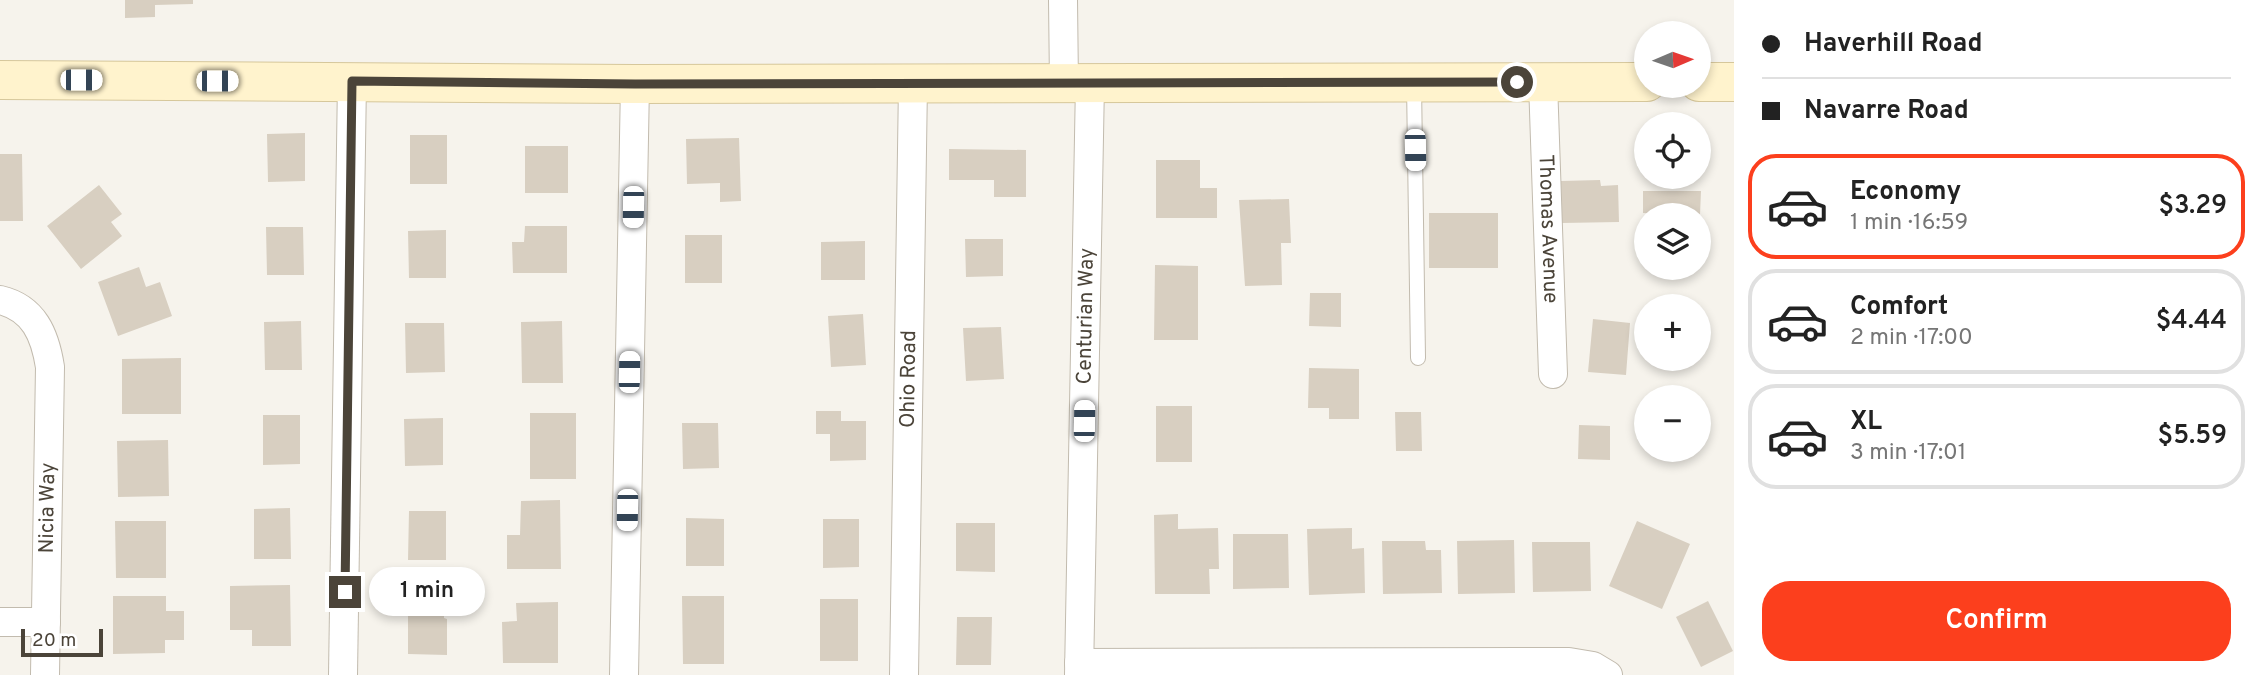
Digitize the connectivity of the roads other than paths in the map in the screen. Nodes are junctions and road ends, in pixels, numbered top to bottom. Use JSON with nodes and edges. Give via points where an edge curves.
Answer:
{"nodes":[{"id":1,"x":1063,"y":0,"type":"edge"},
{"id":2,"x":0,"y":80,"type":"edge"},
{"id":3,"x":352,"y":81,"type":"junction"},
{"id":4,"x":1543,"y":82,"type":"junction"},
{"id":5,"x":1634,"y":82,"type":"edge"},
{"id":6,"x":1712,"y":82,"type":"edge"},
{"id":7,"x":1734,"y":82,"type":"edge"},
{"id":8,"x":1414,"y":83,"type":"junction"},
{"id":9,"x":635,"y":84,"type":"junction"},
{"id":10,"x":913,"y":84,"type":"junction"},
{"id":11,"x":1077,"y":84,"type":"junction"},
{"id":12,"x":0,"y":300,"type":"edge"},
{"id":13,"x":1419,"y":358,"type":"dead end"},
{"id":14,"x":1553,"y":374,"type":"dead end"},
{"id":15,"x":0,"y":622,"type":"edge"},
{"id":16,"x":46,"y":622,"type":"junction"},
{"id":17,"x":1079,"y":669,"type":"edge"},
{"id":18,"x":1357,"y":669,"type":"edge"},
{"id":19,"x":45,"y":675,"type":"edge"},
{"id":20,"x":343,"y":675,"type":"edge"},
{"id":21,"x":624,"y":675,"type":"edge"},
{"id":22,"x":904,"y":675,"type":"edge"},
{"id":23,"x":1608,"y":675,"type":"edge"}],
"edges":[{"from":1,"to":11,"type":"street","name":"Centurian Way"},
{"from":2,"to":3,"type":"street"},
{"from":3,"to":9,"type":"street"},
{"from":3,"to":20,"type":"street"},
{"from":4,"to":5,"type":"street"},
{"from":4,"to":8,"type":"street"},
{"from":4,"to":14,"type":"street","name":"Thomas Avenue"},
{"from":6,"to":7,"type":"street"},
{"from":8,"to":11,"type":"street"},
{"from":8,"to":13,"type":"lane"},
{"from":9,"to":10,"type":"street"},
{"from":9,"to":21,"type":"street"},
{"from":10,"to":11,"type":"street"},
{"from":10,"to":22,"type":"street","name":"Ohio Road"},
{"from":11,"to":17,"type":"street","name":"Centurian Way"},
{"from":12,"to":16,"type":"street","name":"Nicia Way","via":[[22,310],[38,325],[50,367]]},
{"from":15,"to":16,"type":"street"},
{"from":16,"to":19,"type":"street","name":"Nicia Way"},
{"from":17,"to":18,"type":"street"},
{"from":18,"to":23,"type":"street","via":[[1569,662],[1593,666]]}]}
